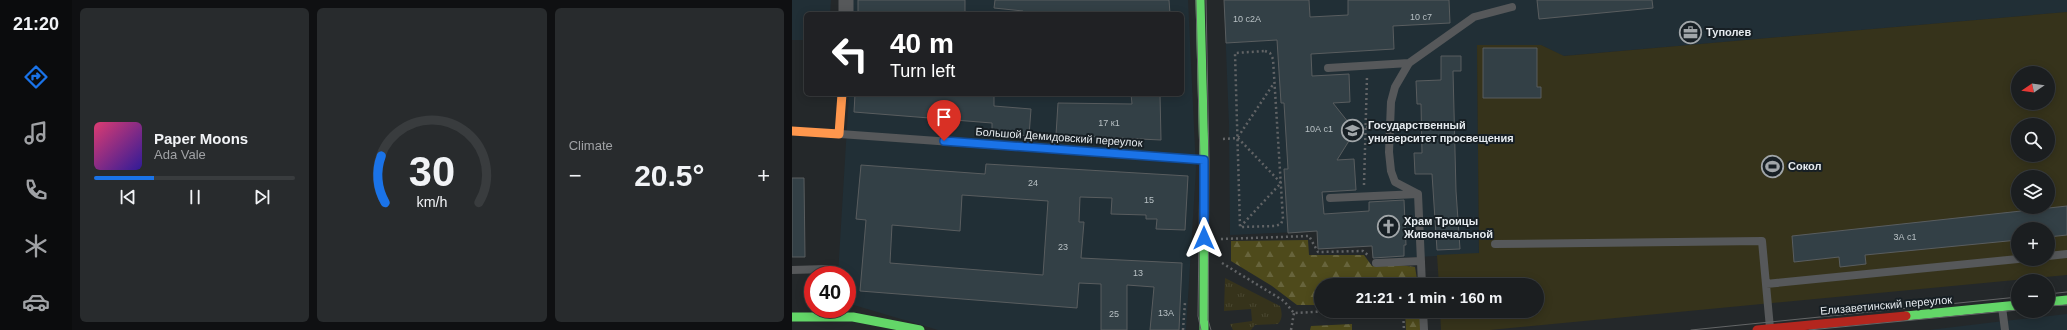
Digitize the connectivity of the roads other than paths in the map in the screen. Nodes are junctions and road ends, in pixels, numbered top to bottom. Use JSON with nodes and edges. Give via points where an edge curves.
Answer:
{"nodes":[{"id":1,"x":846,"y":0,"type":"edge"},
{"id":2,"x":1200,"y":0,"type":"edge"},
{"id":3,"x":1512,"y":8,"type":"dead end"},
{"id":4,"x":846,"y":12,"type":"edge"},
{"id":5,"x":1409,"y":63,"type":"junction"},
{"id":6,"x":1328,"y":68,"type":"dead end"},
{"id":7,"x":842,"y":96,"type":"edge"},
{"id":8,"x":792,"y":131,"type":"edge"},
{"id":9,"x":839,"y":134,"type":"junction"},
{"id":10,"x":1204,"y":160,"type":"junction"},
{"id":11,"x":1418,"y":194,"type":"junction"},
{"id":12,"x":1330,"y":198,"type":"dead end"},
{"id":13,"x":1495,"y":244,"type":"dead end"},
{"id":14,"x":2067,"y":254,"type":"edge"},
{"id":15,"x":2055,"y":255,"type":"edge"},
{"id":16,"x":2011,"y":260,"type":"edge"},
{"id":17,"x":1421,"y":261,"type":"junction"},
{"id":18,"x":1376,"y":263,"type":"road end"},
{"id":19,"x":792,"y":270,"type":"edge"},
{"id":20,"x":804,"y":270,"type":"edge"},
{"id":21,"x":1422,"y":278,"type":"edge"},
{"id":22,"x":1766,"y":284,"type":"junction"},
{"id":23,"x":2067,"y":300,"type":"edge"},
{"id":24,"x":2055,"y":301,"type":"edge"},
{"id":25,"x":2011,"y":305,"type":"edge"},
{"id":26,"x":2002,"y":306,"type":"junction"},
{"id":27,"x":792,"y":317,"type":"edge"},
{"id":28,"x":1423,"y":318,"type":"edge"},
{"id":29,"x":1875,"y":318,"type":"junction"},
{"id":30,"x":1770,"y":329,"type":"junction"},
{"id":31,"x":920,"y":330,"type":"edge"},
{"id":32,"x":1204,"y":330,"type":"edge"},
{"id":33,"x":1424,"y":330,"type":"edge"},
{"id":34,"x":1757,"y":330,"type":"edge"},
{"id":35,"x":1876,"y":330,"type":"edge"},
{"id":36,"x":2005,"y":330,"type":"edge"}],
"edges":[{"from":1,"to":4,"type":"street"},
{"from":2,"to":10,"type":"street"},
{"from":3,"to":5,"type":"lane","via":[[1474,17]]},
{"from":5,"to":6,"type":"lane"},
{"from":5,"to":11,"type":"lane","via":[[1395,87],[1391,102],[1389,152],[1395,182]]},
{"from":7,"to":9,"type":"street"},
{"from":8,"to":9,"type":"street","name":"Большой Демидовский переулок"},
{"from":9,"to":10,"type":"lane","name":"Большой Демидовский переулок"},
{"from":10,"to":32,"type":"street"},
{"from":11,"to":12,"type":"lane"},
{"from":11,"to":17,"type":"lane"},
{"from":13,"to":22,"type":"lane","via":[[1762,241]]},
{"from":14,"to":15,"type":"lane"},
{"from":16,"to":22,"type":"lane"},
{"from":17,"to":18,"type":"lane"},
{"from":17,"to":21,"type":"lane"},
{"from":19,"to":20,"type":"lane"},
{"from":22,"to":30,"type":"lane"},
{"from":23,"to":24,"type":"street"},
{"from":25,"to":26,"type":"street","name":"Елизаветинский переулок"},
{"from":26,"to":29,"type":"street","name":"Елизаветинский переулок"},
{"from":26,"to":36,"type":"lane"},
{"from":27,"to":31,"type":"street","via":[[853,317]]},
{"from":28,"to":33,"type":"lane"},
{"from":29,"to":30,"type":"street","name":"Елизаветинский переулок"},
{"from":29,"to":35,"type":"lane"},
{"from":30,"to":34,"type":"street","name":"Елизаветинский переулок"}]}
